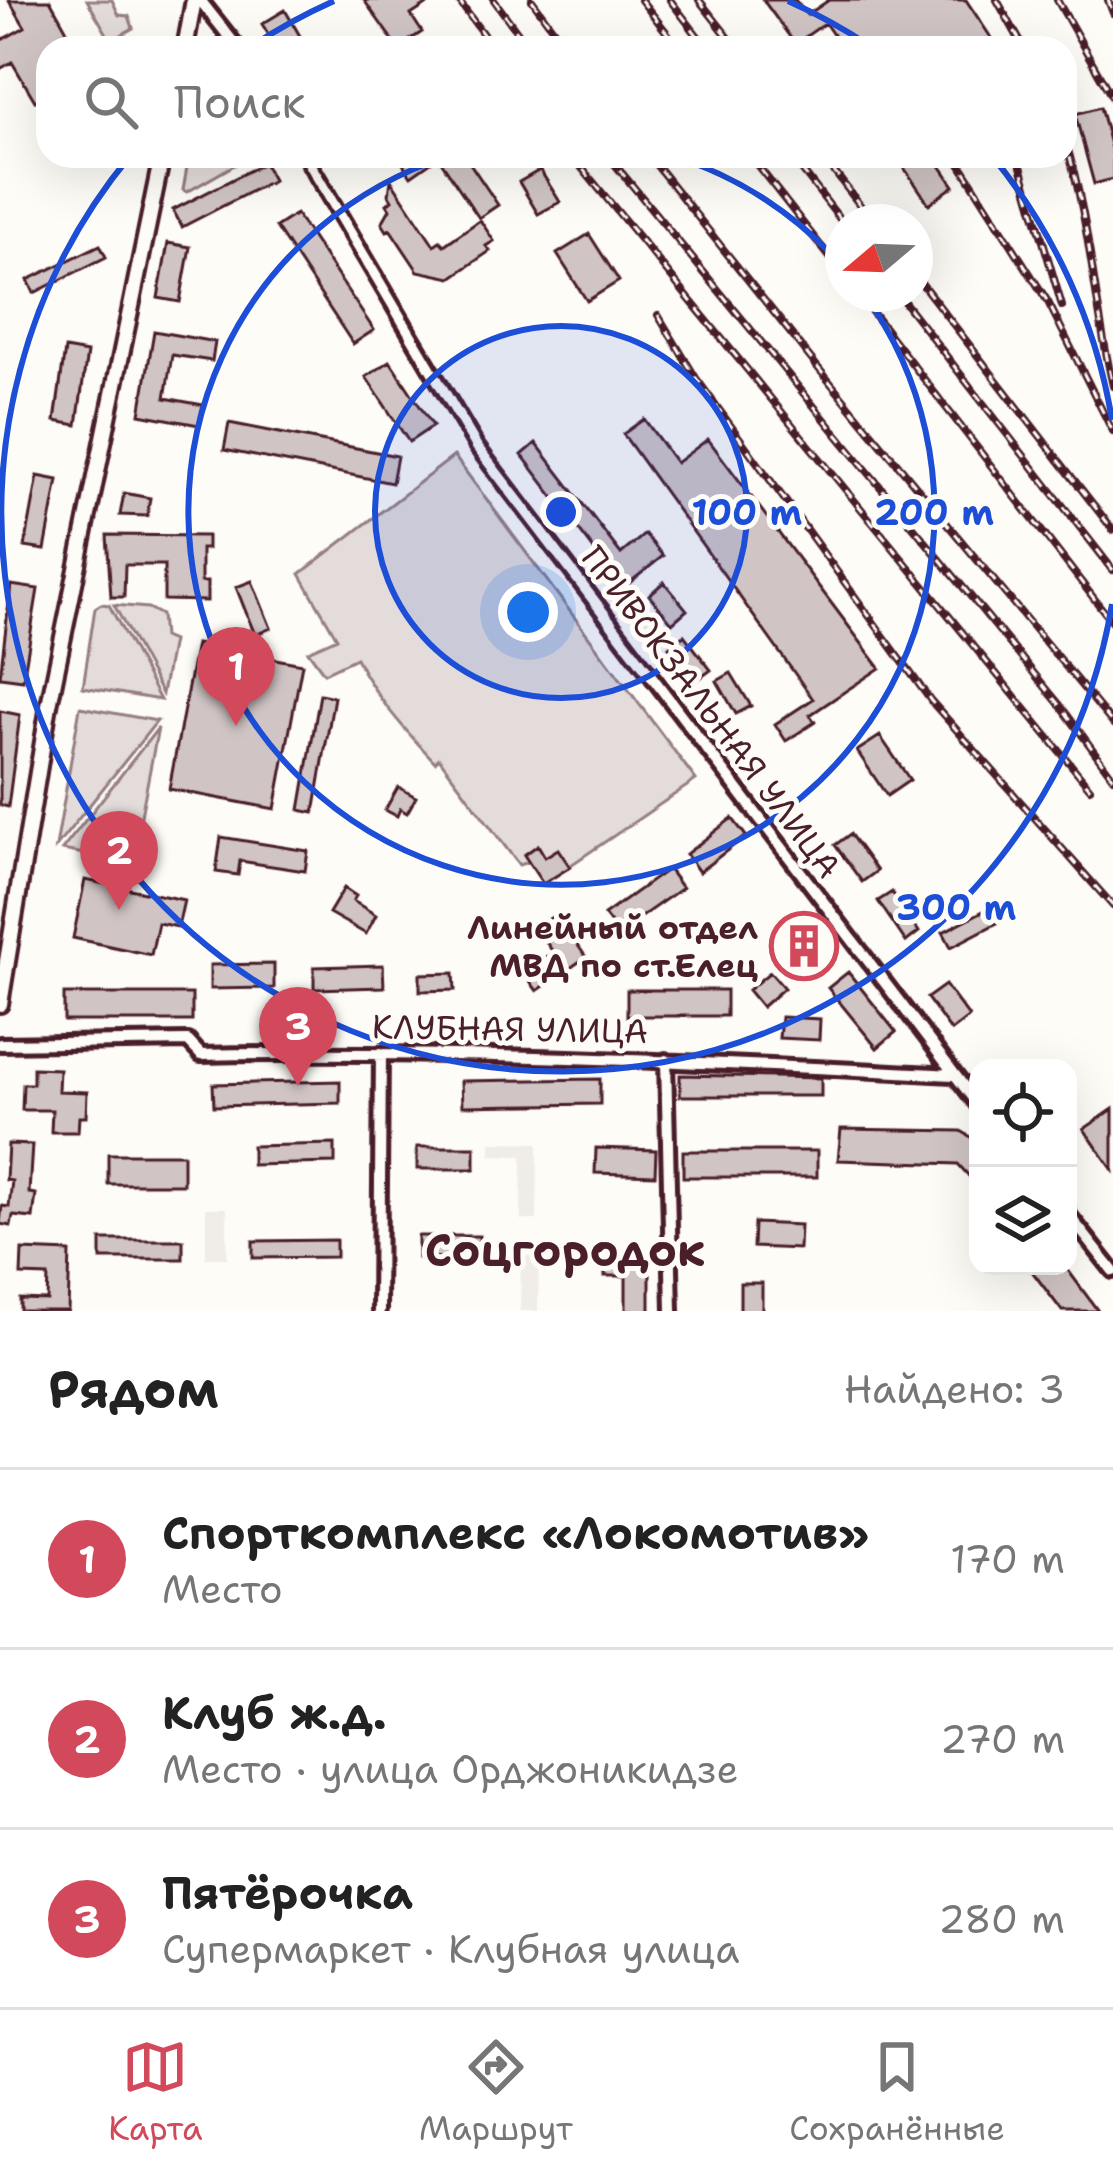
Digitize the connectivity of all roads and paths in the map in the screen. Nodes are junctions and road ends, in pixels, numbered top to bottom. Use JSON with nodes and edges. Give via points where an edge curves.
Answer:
{"nodes":[{"id":1,"x":197,"y":0,"type":"edge"},
{"id":2,"x":187,"y":36,"type":"edge"},
{"id":3,"x":228,"y":36,"type":"edge"},
{"id":4,"x":160,"y":168,"type":"edge"},
{"id":5,"x":311,"y":168,"type":"edge"},
{"id":6,"x":0,"y":1004,"type":"edge"},
{"id":7,"x":0,"y":1044,"type":"edge"},
{"id":8,"x":381,"y":1053,"type":"junction"},
{"id":9,"x":666,"y":1060,"type":"junction"},
{"id":10,"x":952,"y":1076,"type":"junction"},
{"id":11,"x":969,"y":1095,"type":"edge"},
{"id":12,"x":1077,"y":1225,"type":"edge"},
{"id":13,"x":1113,"y":1271,"type":"edge"},
{"id":14,"x":379,"y":1311,"type":"edge"},
{"id":15,"x":672,"y":1311,"type":"edge"}],
"edges":[{"from":1,"to":2,"type":"street"},
{"from":1,"to":3,"type":"street"},
{"from":4,"to":6,"type":"street","via":[[49,705]]},
{"from":5,"to":10,"type":"street","name":"ПРИВОКЗАЛЬНАЯ УЛИЦА","via":[[477,447]]},
{"from":7,"to":8,"type":"street","name":"КЛУБНАЯ УЛИЦА","via":[[188,1041],[201,1055]]},
{"from":8,"to":9,"type":"street","name":"КЛУБНАЯ УЛИЦА"},
{"from":8,"to":14,"type":"street"},
{"from":9,"to":10,"type":"street","name":"КЛУБНАЯ УЛИЦА"},
{"from":9,"to":15,"type":"street"},
{"from":10,"to":11,"type":"street","name":"ПРИВОКЗАЛЬНАЯ УЛИЦА"},
{"from":12,"to":13,"type":"street"}]}
